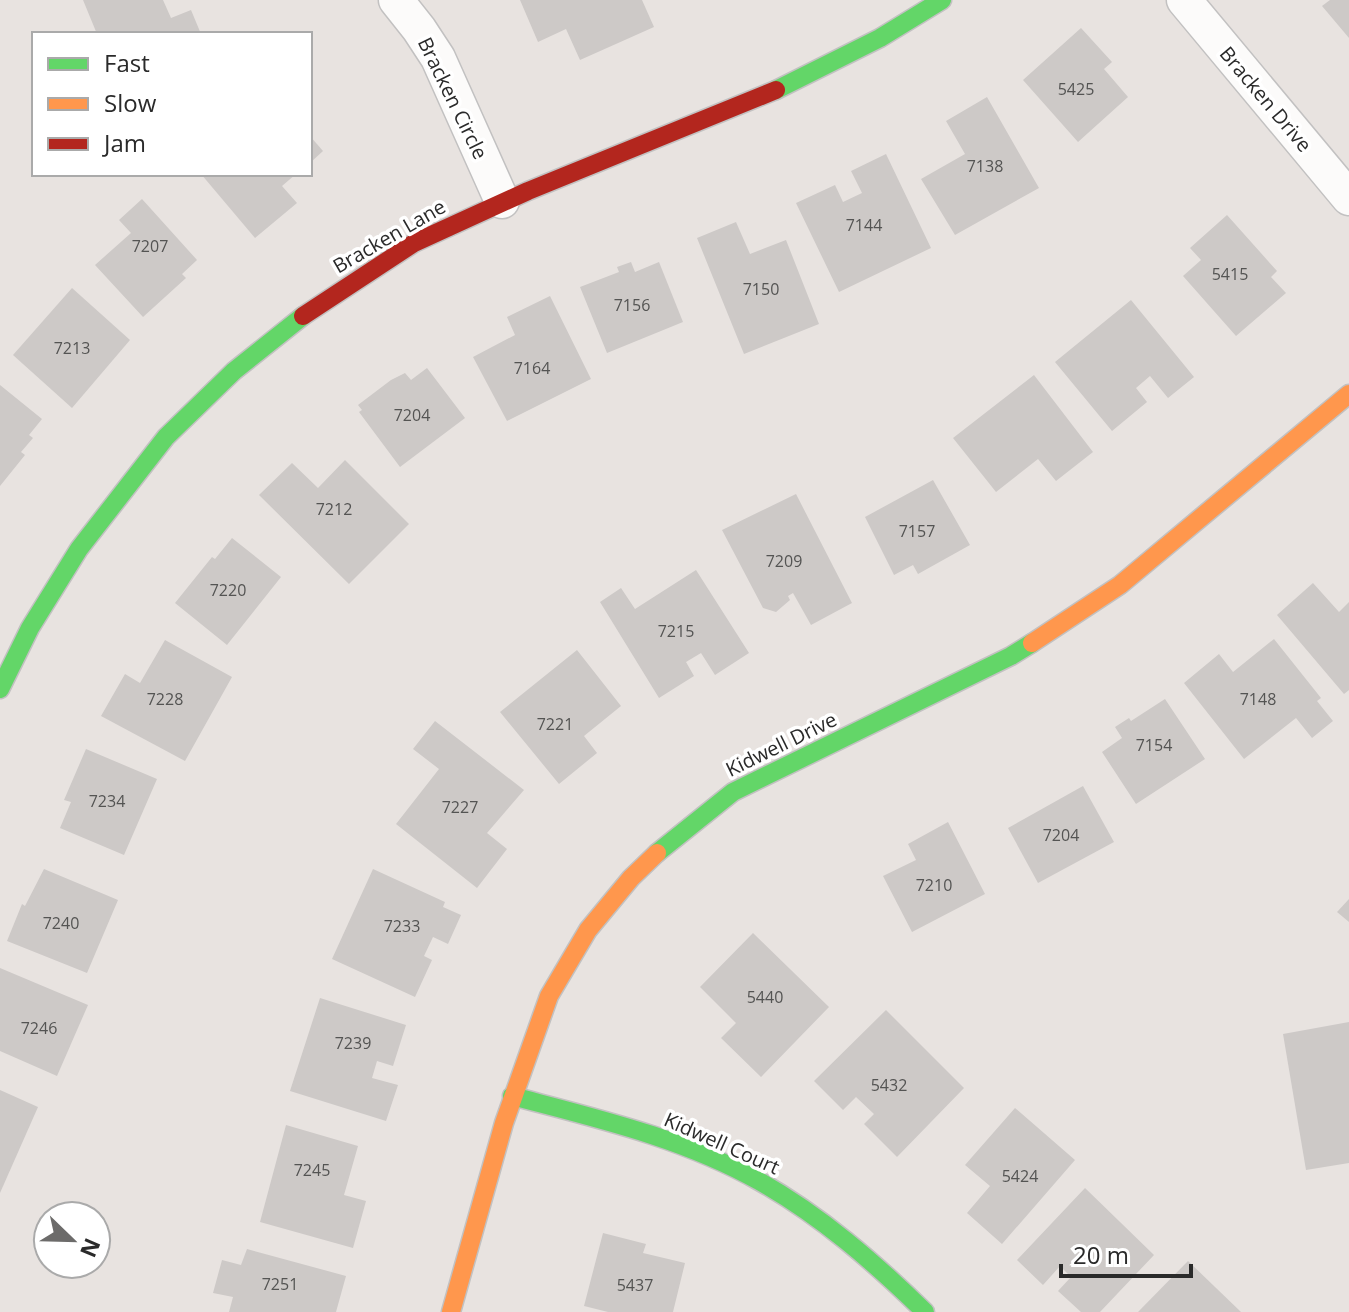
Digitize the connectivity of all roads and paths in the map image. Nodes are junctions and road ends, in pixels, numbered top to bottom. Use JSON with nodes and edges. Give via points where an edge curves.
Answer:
{"nodes":[{"id":1,"x":396,"y":0,"type":"edge"},
{"id":2,"x":942,"y":0,"type":"edge"},
{"id":3,"x":1184,"y":0,"type":"edge"},
{"id":4,"x":1349,"y":198,"type":"edge"},
{"id":5,"x":502,"y":201,"type":"junction"},
{"id":6,"x":1349,"y":394,"type":"edge"},
{"id":7,"x":0,"y":689,"type":"edge"},
{"id":8,"x":512,"y":1096,"type":"junction"},
{"id":9,"x":451,"y":1312,"type":"edge"},
{"id":10,"x":925,"y":1312,"type":"edge"}],
"edges":[{"from":1,"to":5,"type":"street","name":"Bracken Circle","via":[[438,58]]},
{"from":2,"to":5,"type":"street","name":"Bracken Lane","via":[[771,93]]},
{"from":3,"to":4,"type":"street","name":"Bracken Drive"},
{"from":5,"to":7,"type":"street","name":"Bracken Lane","via":[[360,275],[283,330],[218,386],[166,437],[106,511],[30,628]]},
{"from":6,"to":8,"type":"street","name":"Kidwell Drive","via":[[1084,610],[1011,656],[733,792],[692,820],[607,904],[569,961],[545,1004]]},
{"from":8,"to":9,"type":"street","name":"Kidwell Drive"},
{"from":8,"to":10,"type":"street","name":"Kidwell Court","via":[[666,1140],[746,1174],[840,1234]]}]}
